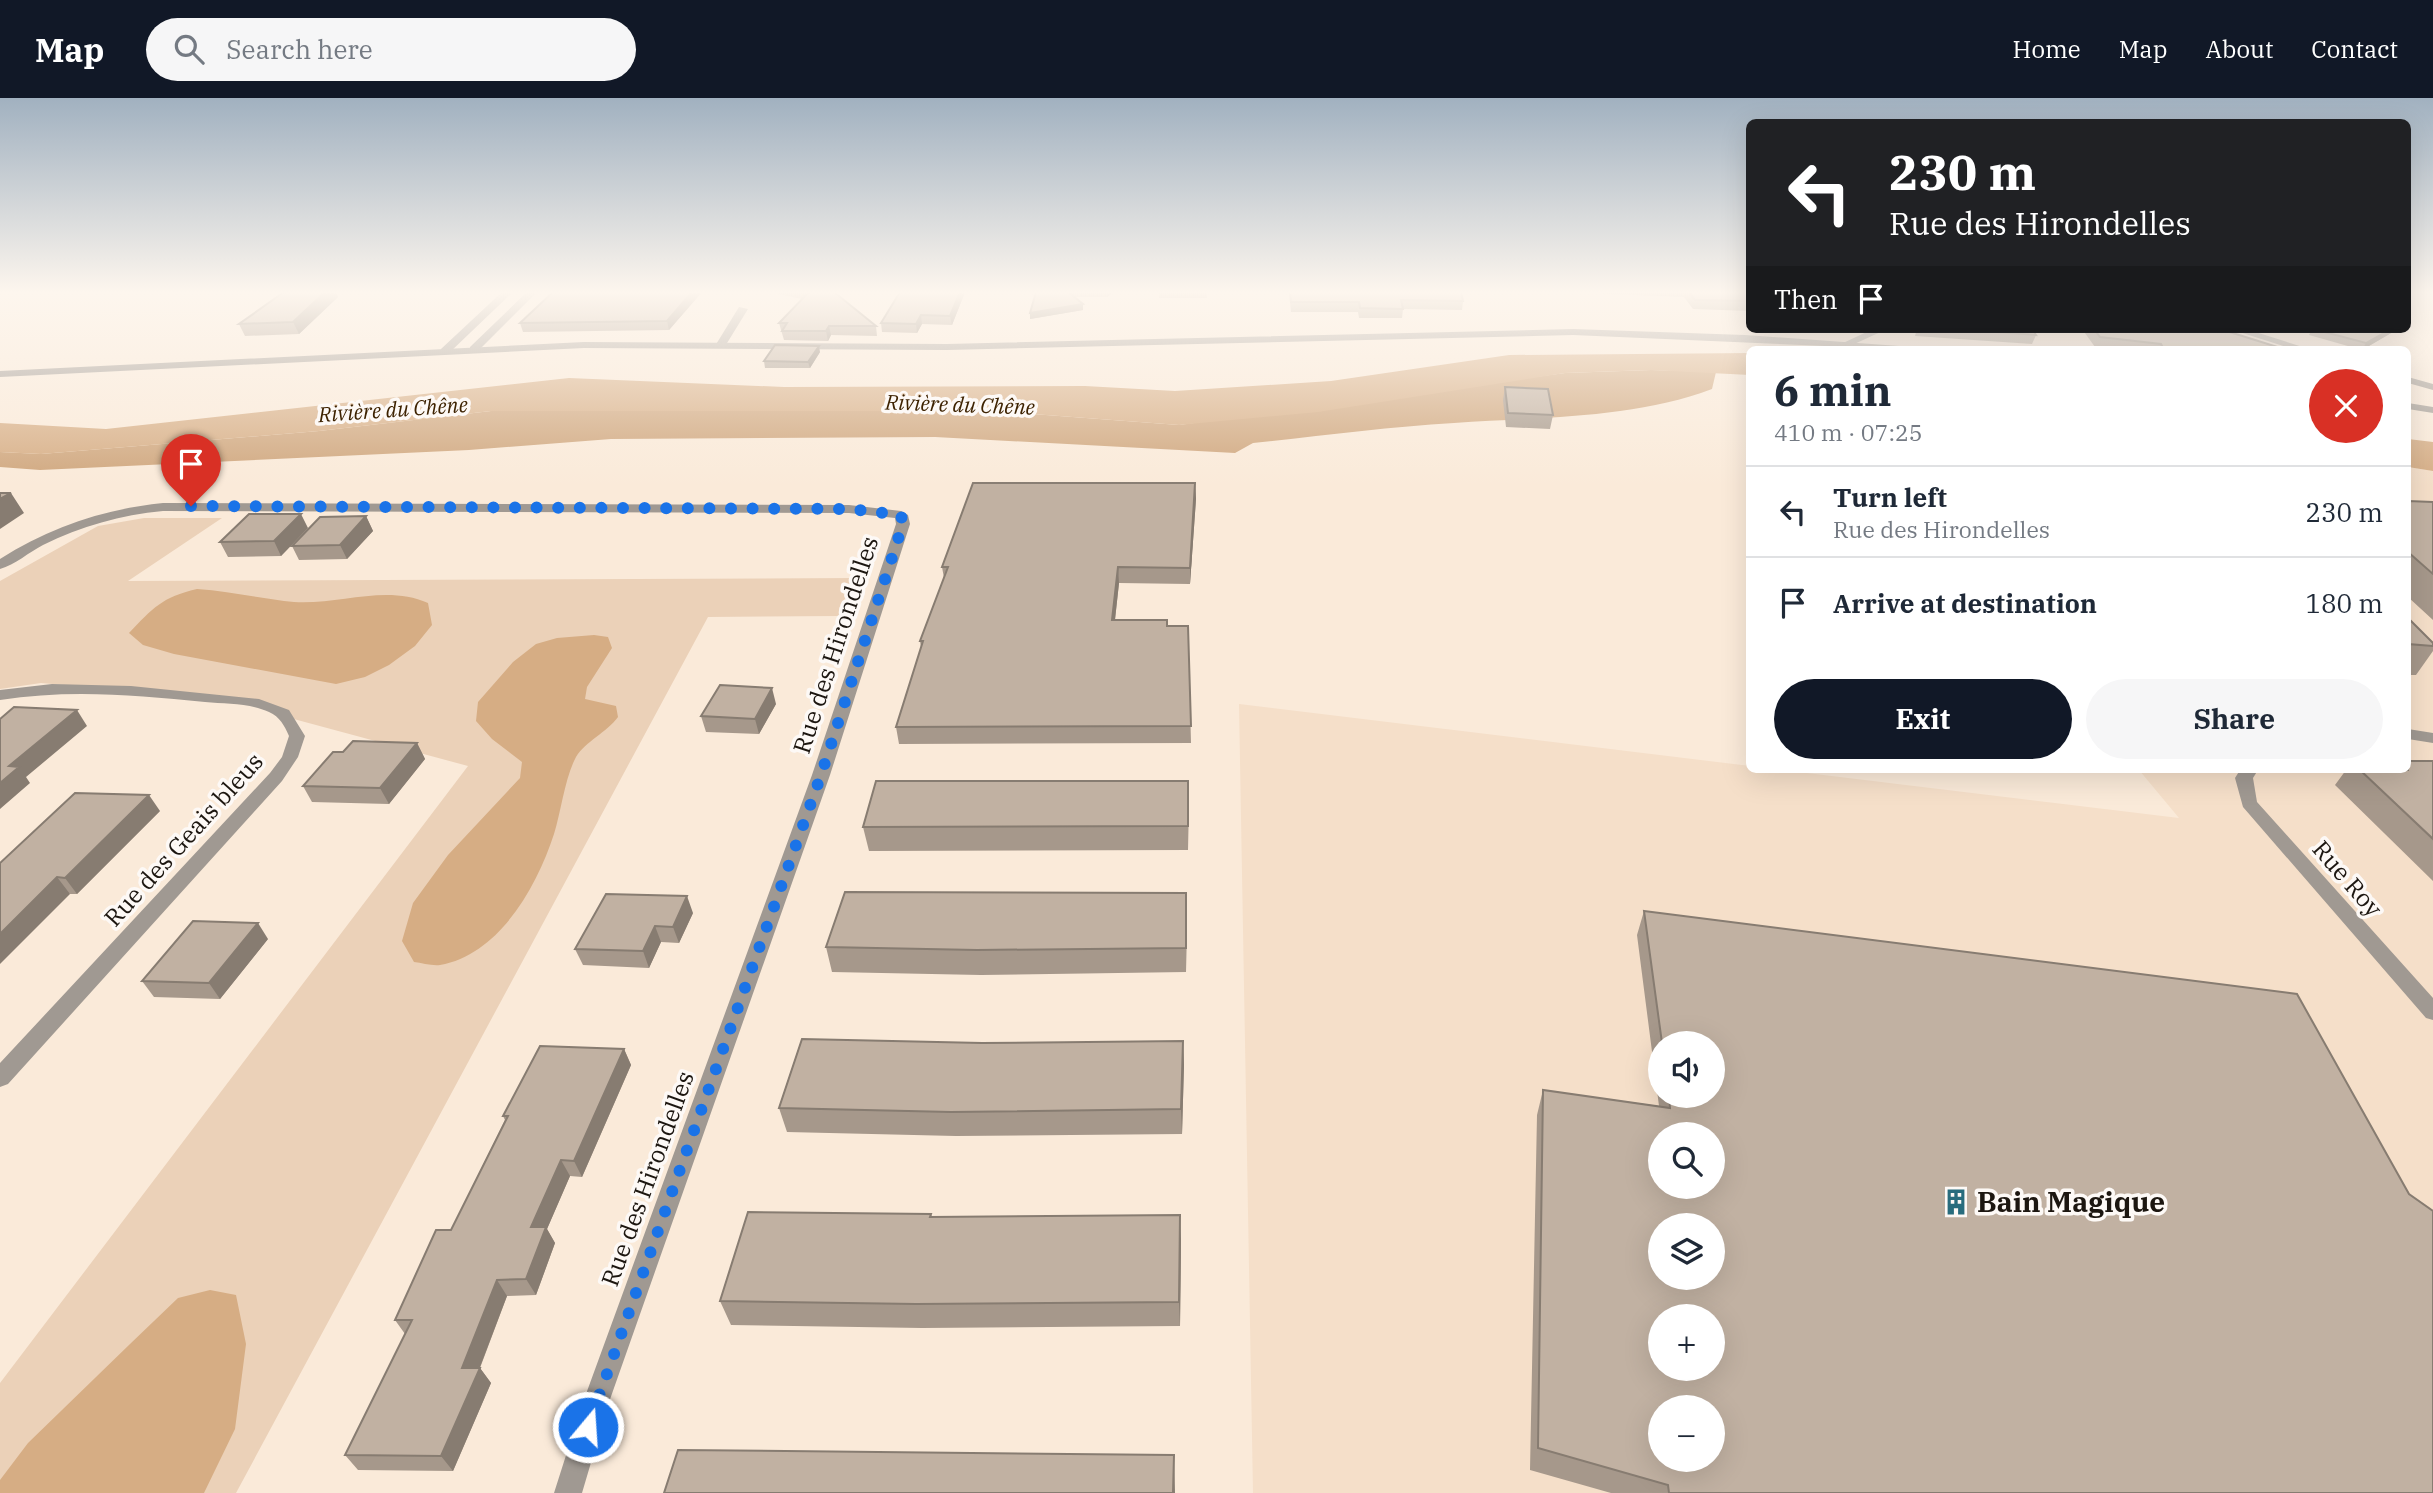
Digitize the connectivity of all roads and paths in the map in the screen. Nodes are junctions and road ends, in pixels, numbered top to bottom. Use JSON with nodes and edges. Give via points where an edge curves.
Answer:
{"nodes":[{"id":1,"x":327,"y":357,"type":"edge"},
{"id":2,"x":0,"y":374,"type":"edge"},
{"id":3,"x":2411,"y":381,"type":"edge"},
{"id":4,"x":2433,"y":387,"type":"edge"},
{"id":5,"x":2411,"y":406,"type":"edge"},
{"id":6,"x":2433,"y":410,"type":"edge"},
{"id":7,"x":0,"y":565,"type":"edge"},
{"id":8,"x":0,"y":695,"type":"edge"},
{"id":9,"x":2411,"y":734,"type":"edge"},
{"id":10,"x":2433,"y":738,"type":"edge"},
{"id":11,"x":2247,"y":773,"type":"edge"},
{"id":12,"x":2433,"y":1012,"type":"edge"},
{"id":13,"x":0,"y":1078,"type":"edge"},
{"id":14,"x":568,"y":1493,"type":"edge"}],
"edges":[{"from":1,"to":2,"type":"street"},
{"from":3,"to":4,"type":"street"},
{"from":5,"to":6,"type":"street"},
{"from":7,"to":14,"type":"street","name":"Rue des Hirondelles","via":[[96,518],[163,507],[849,509],[901,515],[903,524],[882,593],[821,775],[595,1405]]},
{"from":8,"to":13,"type":"street","name":"Rue des Geais bleus","via":[[47,688],[237,701],[273,708],[290,718],[297,736],[276,778]]},
{"from":9,"to":10,"type":"street"},
{"from":11,"to":12,"type":"street","name":"Rue Roy","via":[[2249,803]]}]}
